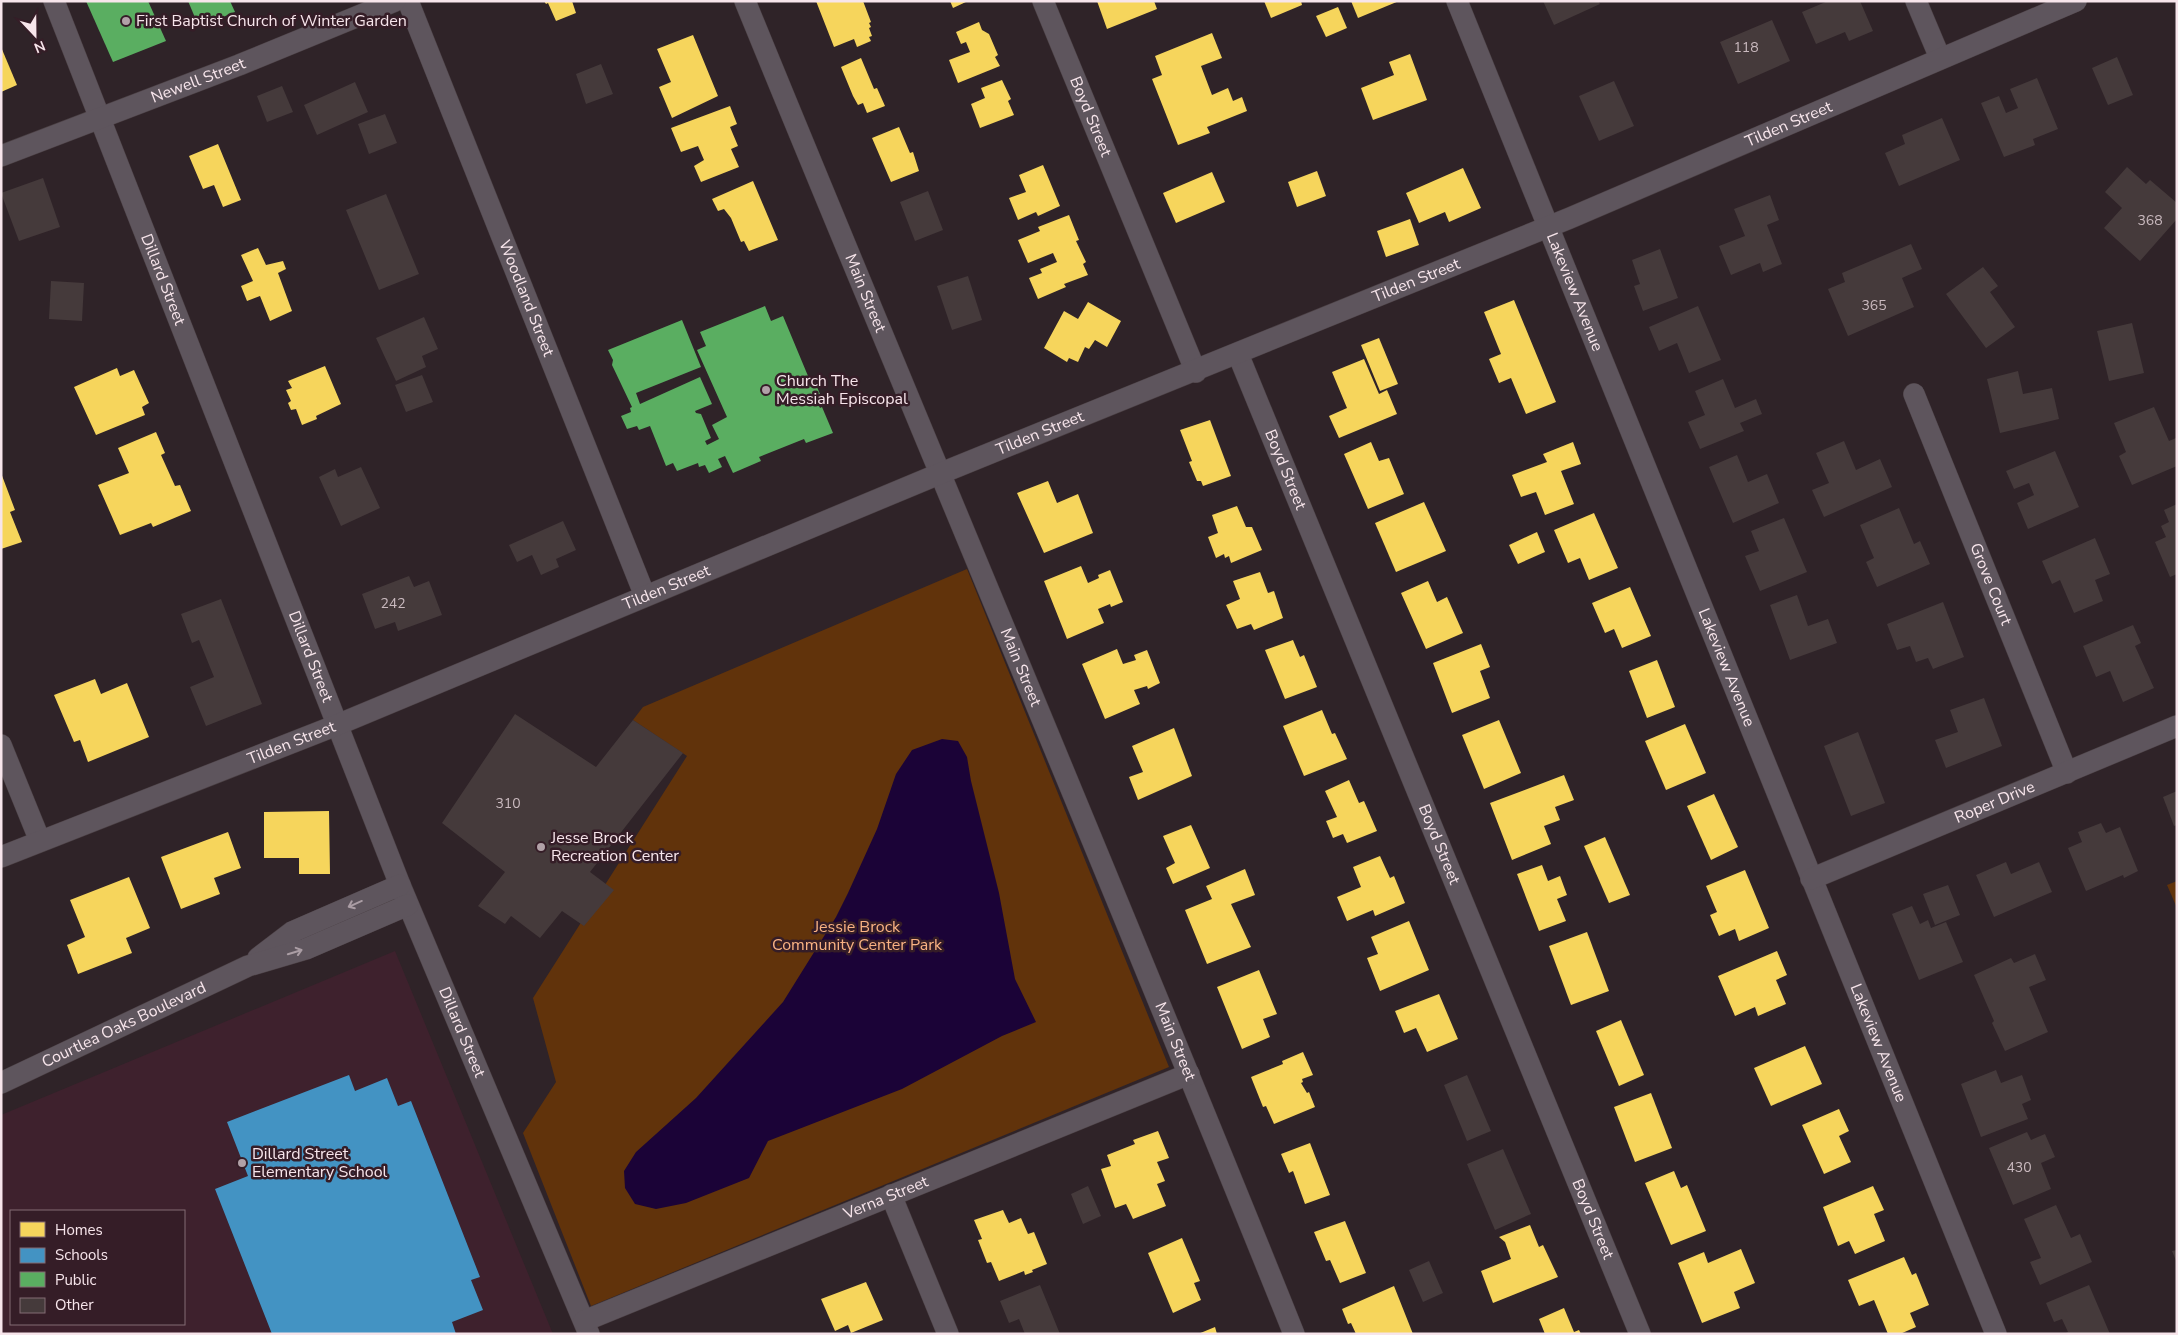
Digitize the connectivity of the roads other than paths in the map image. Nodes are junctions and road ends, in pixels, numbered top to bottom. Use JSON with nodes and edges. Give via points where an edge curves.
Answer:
{"nodes":[{"id":1,"x":54,"y":1,"type":"edge"},
{"id":2,"x":395,"y":1,"type":"edge"},
{"id":3,"x":408,"y":1,"type":"edge"},
{"id":4,"x":745,"y":1,"type":"edge"},
{"id":5,"x":1043,"y":1,"type":"edge"},
{"id":6,"x":1458,"y":1,"type":"edge"},
{"id":7,"x":1916,"y":1,"type":"edge"},
{"id":8,"x":2076,"y":1,"type":"edge"},
{"id":9,"x":1940,"y":58,"type":"junction"},
{"id":10,"x":100,"y":117,"type":"junction"},
{"id":11,"x":1,"y":156,"type":"edge"},
{"id":12,"x":1549,"y":226,"type":"junction"},
{"id":13,"x":1238,"y":354,"type":"junction"},
{"id":14,"x":1196,"y":372,"type":"junction"},
{"id":15,"x":1914,"y":394,"type":"dead end"},
{"id":16,"x":939,"y":474,"type":"junction"},
{"id":17,"x":644,"y":596,"type":"junction"},
{"id":18,"x":337,"y":725,"type":"junction"},
{"id":19,"x":2177,"y":726,"type":"edge"},
{"id":20,"x":1,"y":744,"type":"edge"},
{"id":21,"x":2067,"y":772,"type":"junction"},
{"id":22,"x":40,"y":841,"type":"junction"},
{"id":23,"x":1,"y":857,"type":"edge"},
{"id":24,"x":1811,"y":879,"type":"junction"},
{"id":25,"x":400,"y":884,"type":"junction"},
{"id":26,"x":408,"y":905,"type":"junction"},
{"id":27,"x":248,"y":966,"type":"junction"},
{"id":28,"x":1190,"y":1074,"type":"junction"},
{"id":29,"x":1,"y":1083,"type":"edge"},
{"id":30,"x":891,"y":1195,"type":"junction"},
{"id":31,"x":586,"y":1328,"type":"edge"},
{"id":32,"x":948,"y":1334,"type":"edge"},
{"id":33,"x":1294,"y":1334,"type":"edge"},
{"id":34,"x":1640,"y":1334,"type":"edge"},
{"id":35,"x":1996,"y":1334,"type":"edge"}],
"edges":[{"from":1,"to":10,"type":"street","name":"Dillard Street"},
{"from":2,"to":10,"type":"street","name":"Newell Street"},
{"from":3,"to":17,"type":"street","name":"Woodland Street"},
{"from":4,"to":16,"type":"street","name":"Main Street"},
{"from":5,"to":14,"type":"street","name":"Boyd Street"},
{"from":6,"to":12,"type":"street","name":"Lakeview Avenue"},
{"from":7,"to":9,"type":"street"},
{"from":8,"to":9,"type":"street","name":"Tilden Street"},
{"from":9,"to":12,"type":"street","name":"Tilden Street"},
{"from":10,"to":11,"type":"street","name":"Newell Street"},
{"from":10,"to":18,"type":"street","name":"Dillard Street"},
{"from":12,"to":13,"type":"street","name":"Tilden Street"},
{"from":12,"to":24,"type":"street","name":"Lakeview Avenue"},
{"from":13,"to":14,"type":"street","name":"Tilden Street"},
{"from":13,"to":34,"type":"street","name":"Boyd Street"},
{"from":14,"to":16,"type":"street","name":"Tilden Street"},
{"from":15,"to":21,"type":"street","name":"Grove Court"},
{"from":16,"to":17,"type":"street","name":"Tilden Street"},
{"from":16,"to":28,"type":"street","name":"Main Street"},
{"from":17,"to":18,"type":"street","name":"Tilden Street"},
{"from":18,"to":22,"type":"street","name":"Tilden Street"},
{"from":18,"to":25,"type":"street","name":"Dillard Street"},
{"from":19,"to":21,"type":"street","name":"Roper Drive"},
{"from":20,"to":22,"type":"street"},
{"from":21,"to":24,"type":"street","name":"Roper Drive"},
{"from":22,"to":23,"type":"street","name":"Tilden Street"},
{"from":24,"to":35,"type":"street","name":"Lakeview Avenue"},
{"from":25,"to":26,"type":"street","name":"Dillard Street"},
{"from":25,"to":27,"type":"street","name":"Courtlea Oaks Boulevard","one_way":true,"via":[[292,932]]},
{"from":27,"to":26,"type":"street","name":"Courtlea Oaks Boulevard","one_way":true,"via":[[306,949]]},
{"from":26,"to":31,"type":"street","name":"Dillard Street"},
{"from":27,"to":29,"type":"street","name":"Courtlea Oaks Boulevard"},
{"from":28,"to":30,"type":"street","name":"Verna Street"},
{"from":28,"to":33,"type":"street","name":"Main Street"},
{"from":30,"to":31,"type":"street","name":"Verna Street"},
{"from":30,"to":32,"type":"street"}]}
